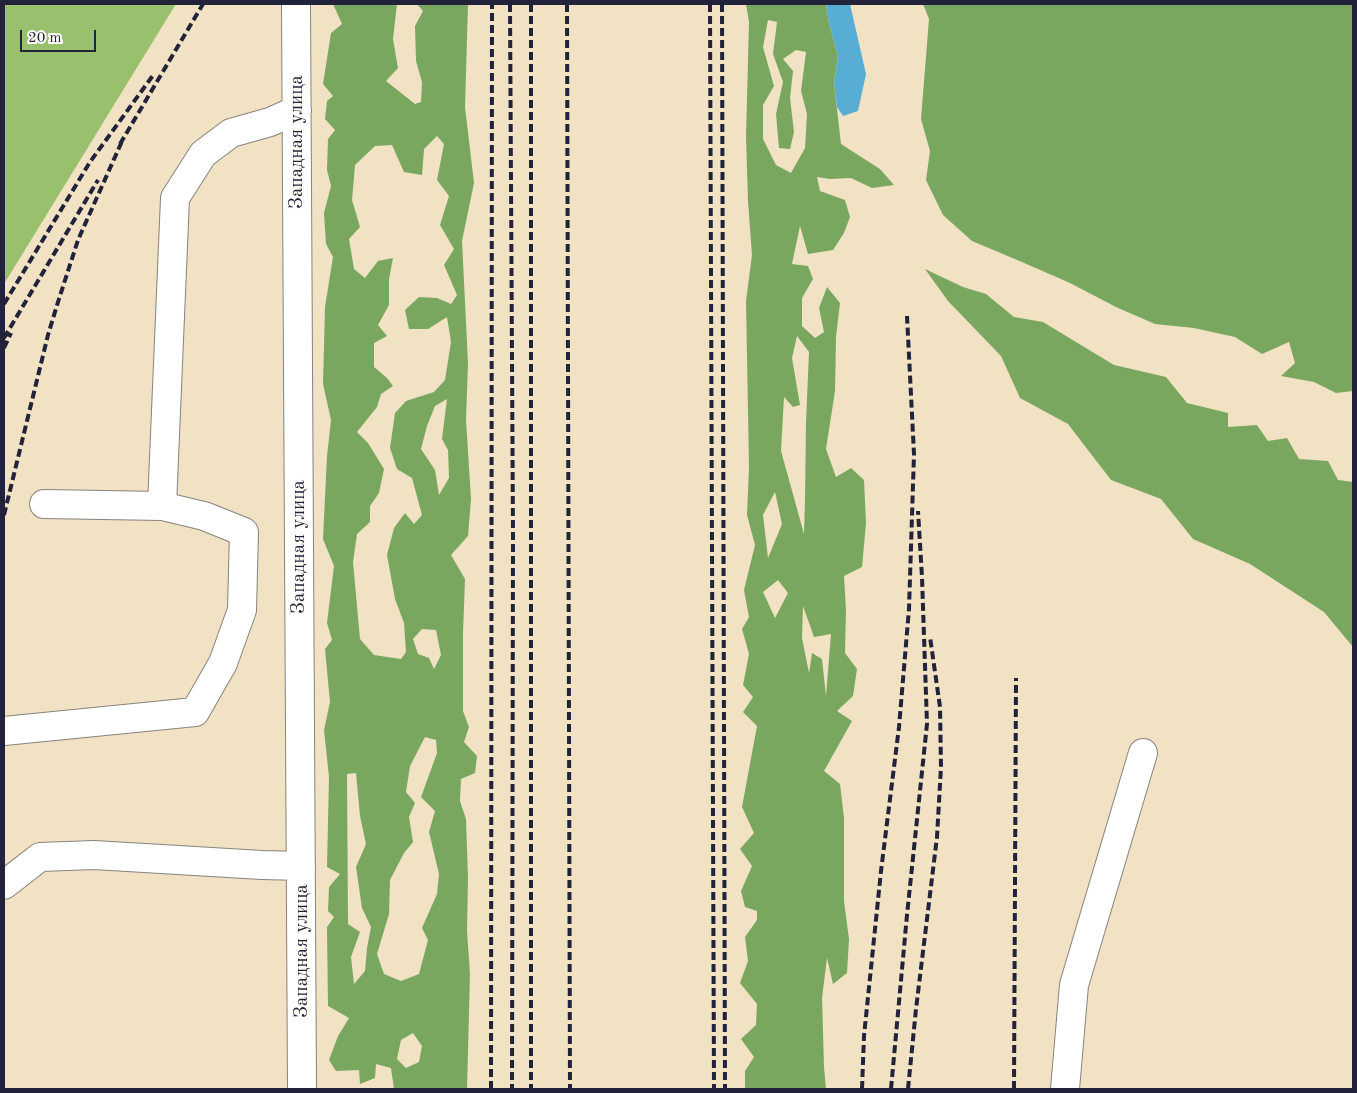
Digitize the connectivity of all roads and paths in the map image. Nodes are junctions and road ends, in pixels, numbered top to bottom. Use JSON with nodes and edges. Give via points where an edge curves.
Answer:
{"nodes":[{"id":1,"x":296,"y":4,"type":"edge"},
{"id":2,"x":296,"y":110,"type":"junction"},
{"id":3,"x":44,"y":504,"type":"dead end"},
{"id":4,"x":162,"y":506,"type":"junction"},
{"id":5,"x":4,"y":731,"type":"edge"},
{"id":6,"x":1143,"y":753,"type":"dead end"},
{"id":7,"x":301,"y":866,"type":"junction"},
{"id":8,"x":4,"y":885,"type":"edge"},
{"id":9,"x":302,"y":1089,"type":"edge"},
{"id":10,"x":1065,"y":1089,"type":"edge"}],
"edges":[{"from":1,"to":2,"type":"street","name":"Западная улица"},
{"from":2,"to":4,"type":"street","via":[[232,133],[203,154],[175,198]]},
{"from":2,"to":7,"type":"street","name":"Западная улица"},
{"from":3,"to":4,"type":"street"},
{"from":4,"to":5,"type":"street","via":[[204,516],[244,532],[242,610],[223,663],[195,712]]},
{"from":6,"to":10,"type":"street","via":[[1074,985]]},
{"from":7,"to":8,"type":"street","via":[[94,855],[40,857]]},
{"from":7,"to":9,"type":"street","name":"Западная улица"}]}
